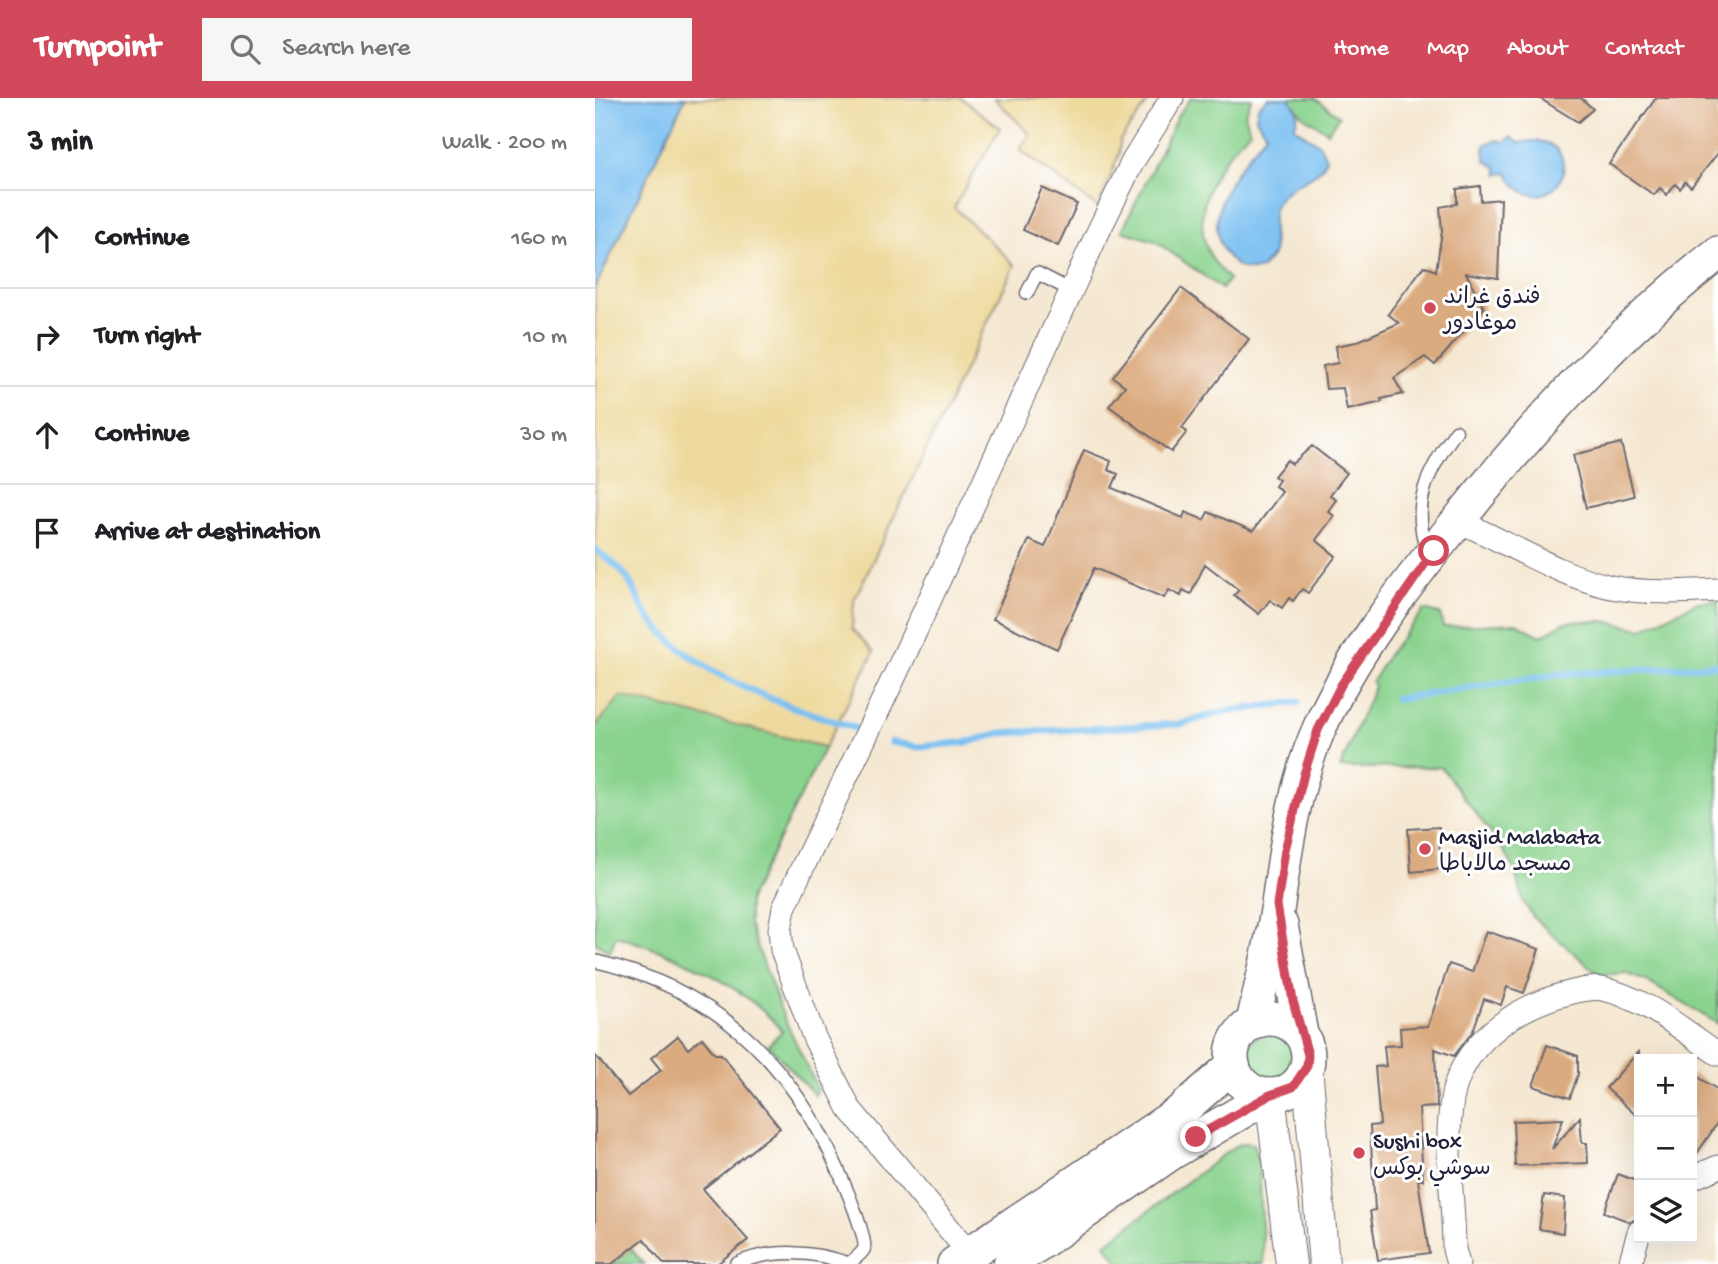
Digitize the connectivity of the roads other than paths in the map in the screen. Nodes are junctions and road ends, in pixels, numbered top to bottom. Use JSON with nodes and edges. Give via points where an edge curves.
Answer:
{"nodes":[{"id":1,"x":1172,"y":98,"type":"edge"},
{"id":2,"x":1718,"y":253,"type":"edge"},
{"id":3,"x":1072,"y":291,"type":"junction"},
{"id":4,"x":1027,"y":293,"type":"dead end"},
{"id":5,"x":1456,"y":431,"type":"dead end"},
{"id":6,"x":1458,"y":521,"type":"junction"},
{"id":7,"x":1429,"y":557,"type":"junction"},
{"id":8,"x":1718,"y":590,"type":"edge"},
{"id":9,"x":1277,"y":905,"type":"junction"},
{"id":10,"x":595,"y":961,"type":"edge"},
{"id":11,"x":1253,"y":1023,"type":"junction"},
{"id":12,"x":1301,"y":1034,"type":"junction"},
{"id":13,"x":1718,"y":1054,"type":"edge"},
{"id":14,"x":1233,"y":1065,"type":"junction"},
{"id":15,"x":1307,"y":1066,"type":"junction"},
{"id":16,"x":1270,"y":1095,"type":"junction"},
{"id":17,"x":1718,"y":1167,"type":"edge"},
{"id":18,"x":1697,"y":1176,"type":"edge"},
{"id":19,"x":1636,"y":1243,"type":"edge"},
{"id":20,"x":962,"y":1259,"type":"edge"},
{"id":21,"x":736,"y":1264,"type":"edge"},
{"id":22,"x":849,"y":1264,"type":"edge"},
{"id":23,"x":1010,"y":1264,"type":"edge"},
{"id":24,"x":1291,"y":1264,"type":"edge"},
{"id":25,"x":1324,"y":1264,"type":"edge"},
{"id":26,"x":1458,"y":1264,"type":"edge"},
{"id":27,"x":1630,"y":1264,"type":"edge"}],
"edges":[{"from":1,"to":3,"type":"street","via":[[1133,162]]},
{"from":2,"to":6,"type":"main road","via":[[1582,373]]},
{"from":3,"to":4,"type":"lane","via":[[1037,273]]},
{"from":3,"to":20,"type":"street","via":[[784,908],[780,929],[782,950],[814,1037],[849,1108]]},
{"from":5,"to":7,"type":"lane","via":[[1423,493],[1419,529]]},
{"from":6,"to":7,"type":"main road"},
{"from":6,"to":8,"type":"street","via":[[1609,586],[1673,593]]},
{"from":7,"to":9,"type":"main road","via":[[1349,674],[1318,730],[1285,850]]},
{"from":9,"to":11,"type":"main road"},
{"from":9,"to":12,"type":"main road"},
{"from":10,"to":22,"type":"lane","via":[[663,984],[701,1004],[779,1068],[813,1118],[852,1203],[864,1250]]},
{"from":11,"to":12,"type":"main road","via":[[1279,1020]]},
{"from":11,"to":14,"type":"main road","via":[[1236,1041]]},
{"from":12,"to":15,"type":"main road"},
{"from":13,"to":26,"type":"street","via":[[1644,1005],[1602,989],[1536,1002],[1494,1028],[1466,1062],[1452,1098]]},
{"from":14,"to":16,"type":"main road","via":[[1246,1086]]},
{"from":14,"to":20,"type":"main road","via":[[1181,1111]]},
{"from":15,"to":16,"type":"main road","via":[[1293,1087]]},
{"from":15,"to":25,"type":"street"},
{"from":16,"to":23,"type":"main road","via":[[1173,1152]]},
{"from":16,"to":24,"type":"street"},
{"from":17,"to":18,"type":"street"},
{"from":19,"to":27,"type":"street"},
{"from":21,"to":22,"type":"lane","via":[[794,1253]]}]}
